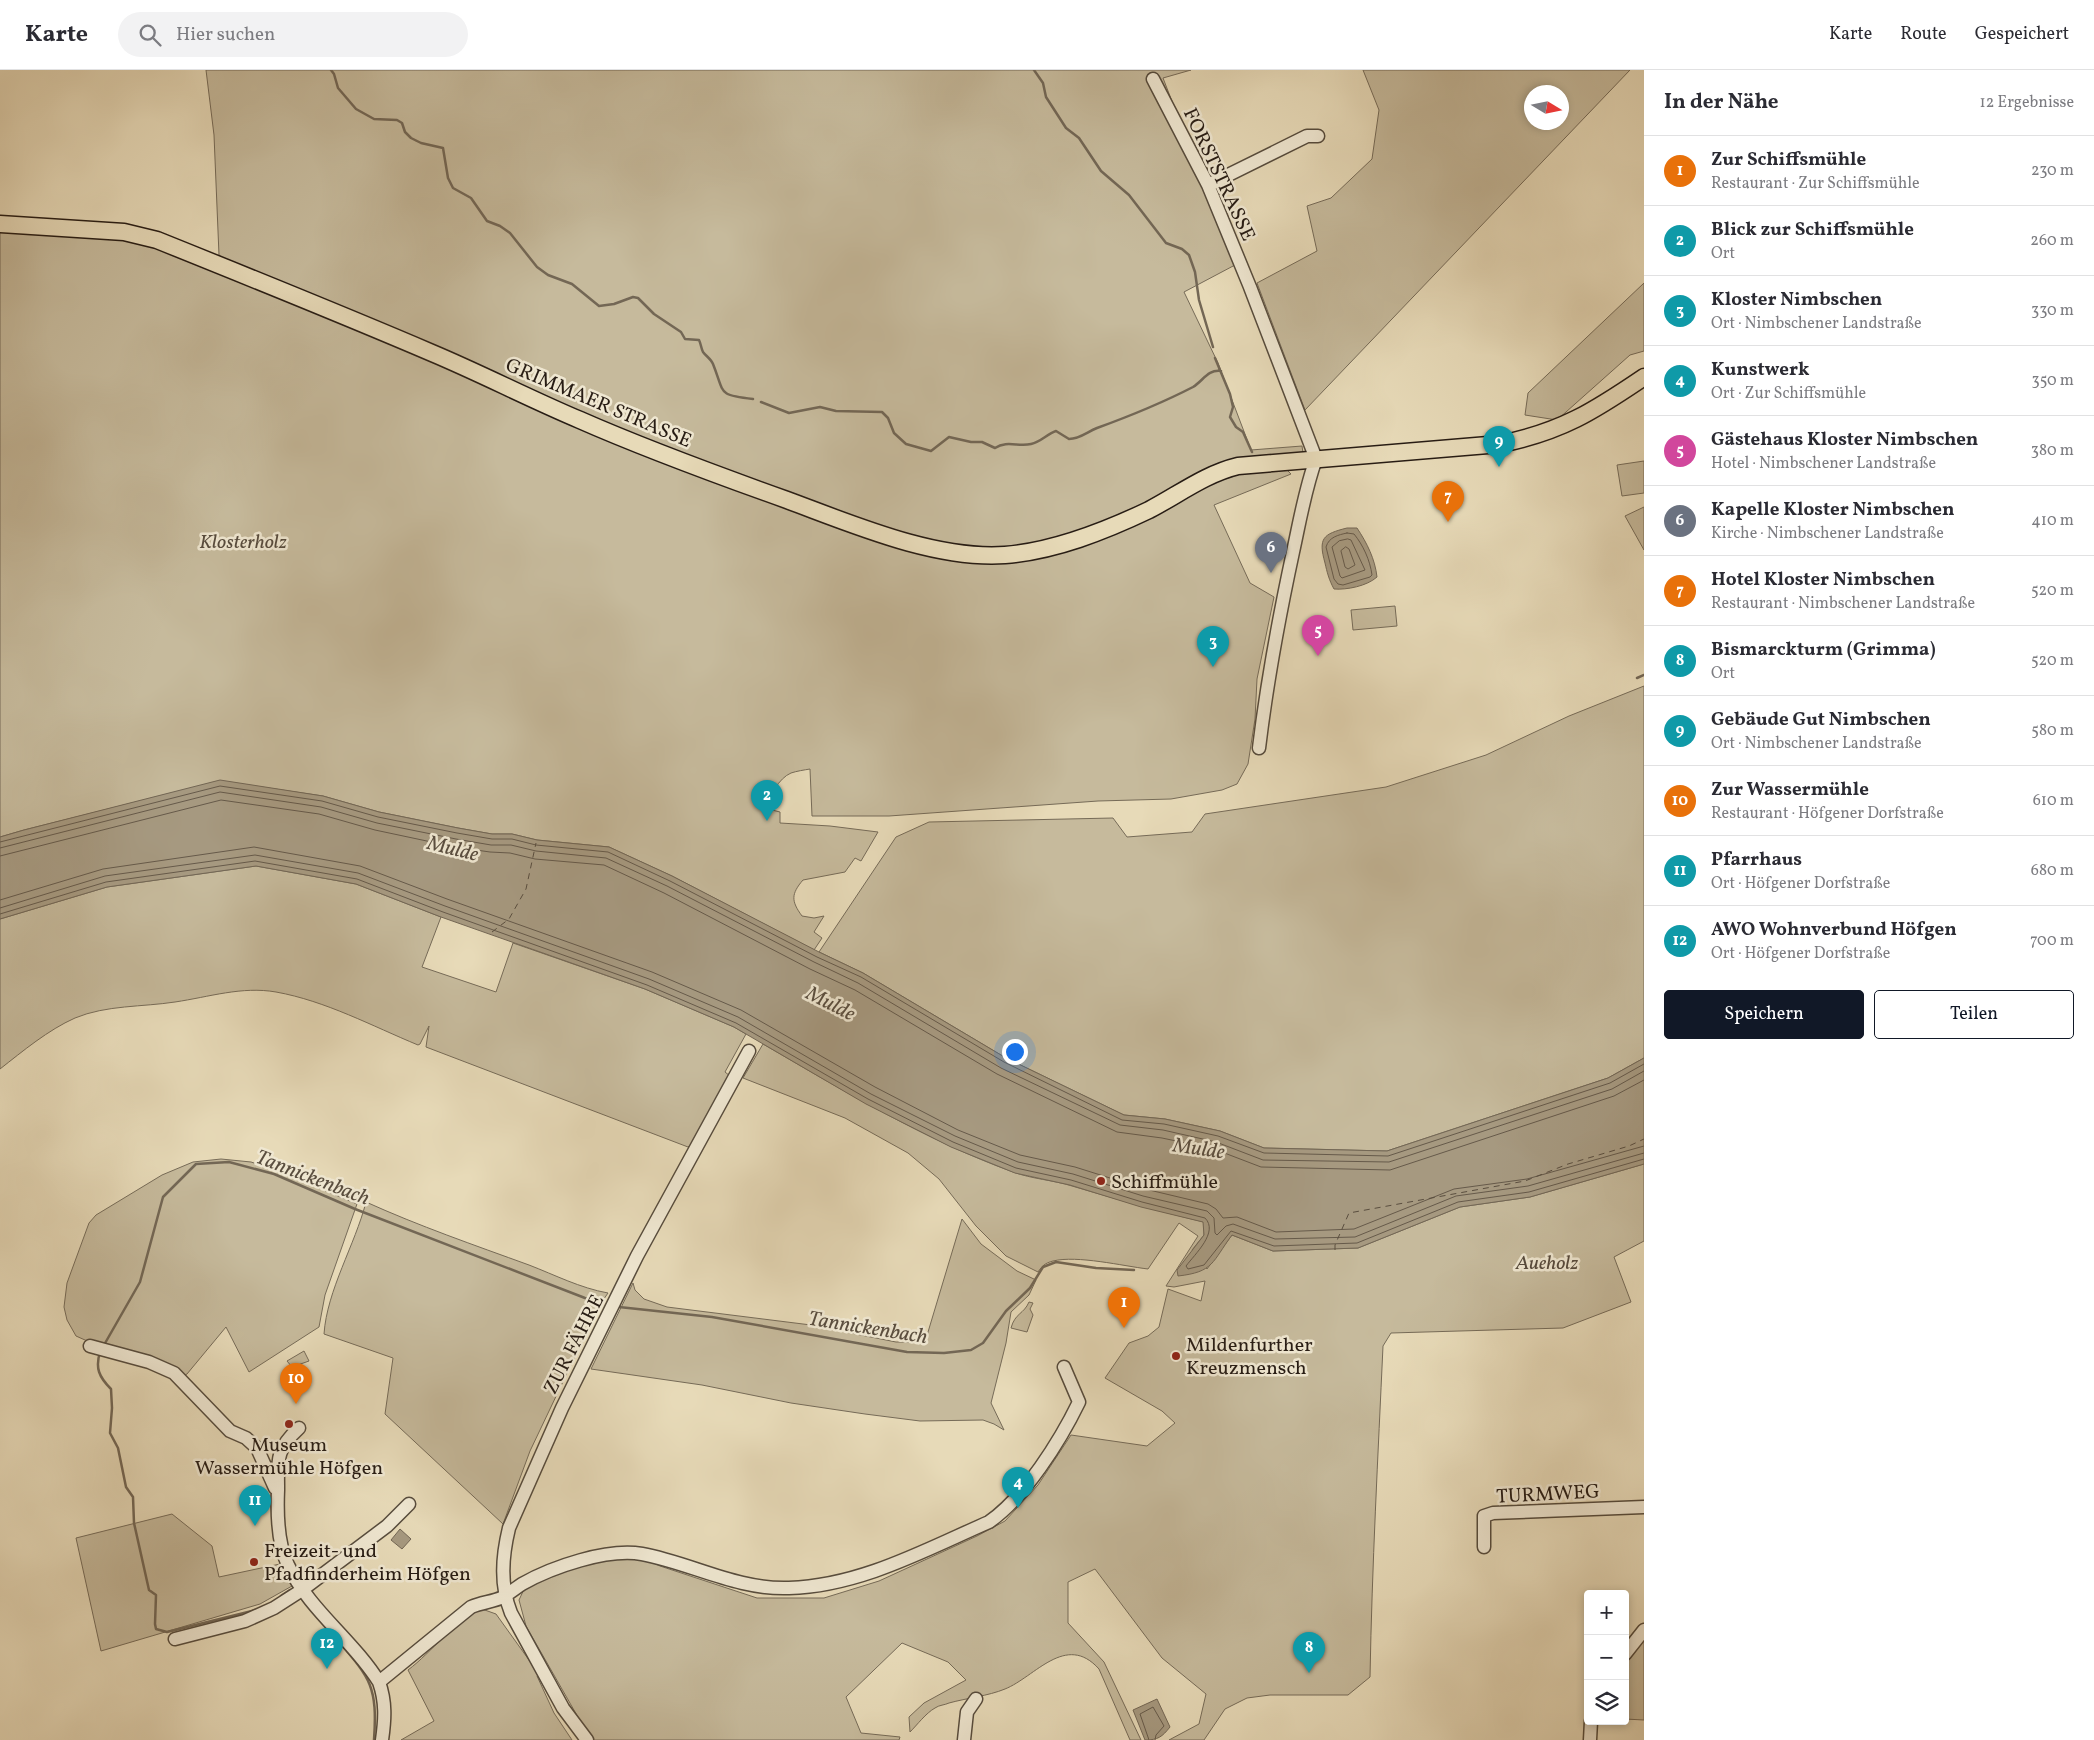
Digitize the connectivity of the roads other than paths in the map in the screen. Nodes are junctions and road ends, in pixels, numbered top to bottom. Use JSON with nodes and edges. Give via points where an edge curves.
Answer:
{"nodes":[{"id":1,"x":1153,"y":79,"type":"dead end"},
{"id":2,"x":1318,"y":136,"type":"dead end"},
{"id":3,"x":1208,"y":185,"type":"junction"},
{"id":4,"x":0,"y":224,"type":"edge"},
{"id":5,"x":1644,"y":377,"type":"edge"},
{"id":6,"x":1316,"y":459,"type":"junction"},
{"id":7,"x":1259,"y":748,"type":"dead end"},
{"id":8,"x":749,"y":1051,"type":"dead end"},
{"id":9,"x":98,"y":1348,"type":"dead end"},
{"id":10,"x":1064,"y":1367,"type":"dead end"},
{"id":11,"x":299,"y":1428,"type":"dead end"},
{"id":12,"x":261,"y":1454,"type":"junction"},
{"id":13,"x":278,"y":1455,"type":"junction"},
{"id":14,"x":278,"y":1495,"type":"junction"},
{"id":15,"x":409,"y":1504,"type":"dead end"},
{"id":16,"x":1644,"y":1507,"type":"edge"},
{"id":17,"x":1484,"y":1547,"type":"dead end"},
{"id":18,"x":302,"y":1590,"type":"junction"},
{"id":19,"x":504,"y":1596,"type":"junction"},
{"id":20,"x":1644,"y":1630,"type":"edge"},
{"id":21,"x":175,"y":1639,"type":"dead end"},
{"id":22,"x":1629,"y":1649,"type":"edge"},
{"id":23,"x":379,"y":1682,"type":"junction"},
{"id":24,"x":976,"y":1698,"type":"dead end"},
{"id":25,"x":1591,"y":1725,"type":"edge"},
{"id":26,"x":382,"y":1740,"type":"edge"},
{"id":27,"x":587,"y":1740,"type":"edge"},
{"id":28,"x":964,"y":1740,"type":"edge"},
{"id":29,"x":1590,"y":1740,"type":"edge"}],
"edges":[{"from":1,"to":3,"type":"street","name":"FORSTSTRASSE"},
{"from":2,"to":3,"type":"street","via":[[1307,136]]},
{"from":3,"to":6,"type":"street","name":"FORSTSTRASSE"},
{"from":4,"to":6,"type":"main road","name":"GRIMMAER STRASSE","via":[[124,232],[157,240],[434,353],[635,444],[822,513],[939,550],[1002,555],[1050,547],[1122,522],[1209,476],[1231,468]]},
{"from":5,"to":6,"type":"main road","name":"GRIMMAER STRASSE","via":[[1571,423],[1526,439],[1500,444]]},
{"from":6,"to":7,"type":"street","via":[[1303,503],[1278,625]]},
{"from":8,"to":19,"type":"street","name":"ZUR FÄHRE","via":[[637,1256],[562,1408],[509,1528],[504,1547]]},
{"from":9,"to":12,"type":"street","via":[[149,1362],[174,1373],[230,1431],[246,1438]]},
{"from":10,"to":19,"type":"street","via":[[1079,1402],[1057,1444],[1019,1494],[989,1522],[899,1562],[845,1580],[787,1588],[757,1586],[641,1554],[598,1555],[522,1584]]},
{"from":11,"to":13,"type":"street"},
{"from":12,"to":13,"type":"street"},
{"from":12,"to":14,"type":"street"},
{"from":13,"to":14,"type":"street"},
{"from":14,"to":18,"type":"street","via":[[283,1550]]},
{"from":15,"to":18,"type":"street","via":[[388,1526]]},
{"from":16,"to":17,"type":"street","name":"TURMWEG","via":[[1493,1513],[1484,1516]]},
{"from":18,"to":21,"type":"street","via":[[245,1621]]},
{"from":18,"to":23,"type":"street"},
{"from":19,"to":23,"type":"street","via":[[471,1607]]},
{"from":19,"to":27,"type":"street","name":"ZUR FÄHRE","via":[[563,1708]]},
{"from":20,"to":22,"type":"street"},
{"from":23,"to":26,"type":"street","via":[[386,1713]]},
{"from":24,"to":28,"type":"street","via":[[967,1712]]},
{"from":25,"to":29,"type":"street"}]}
